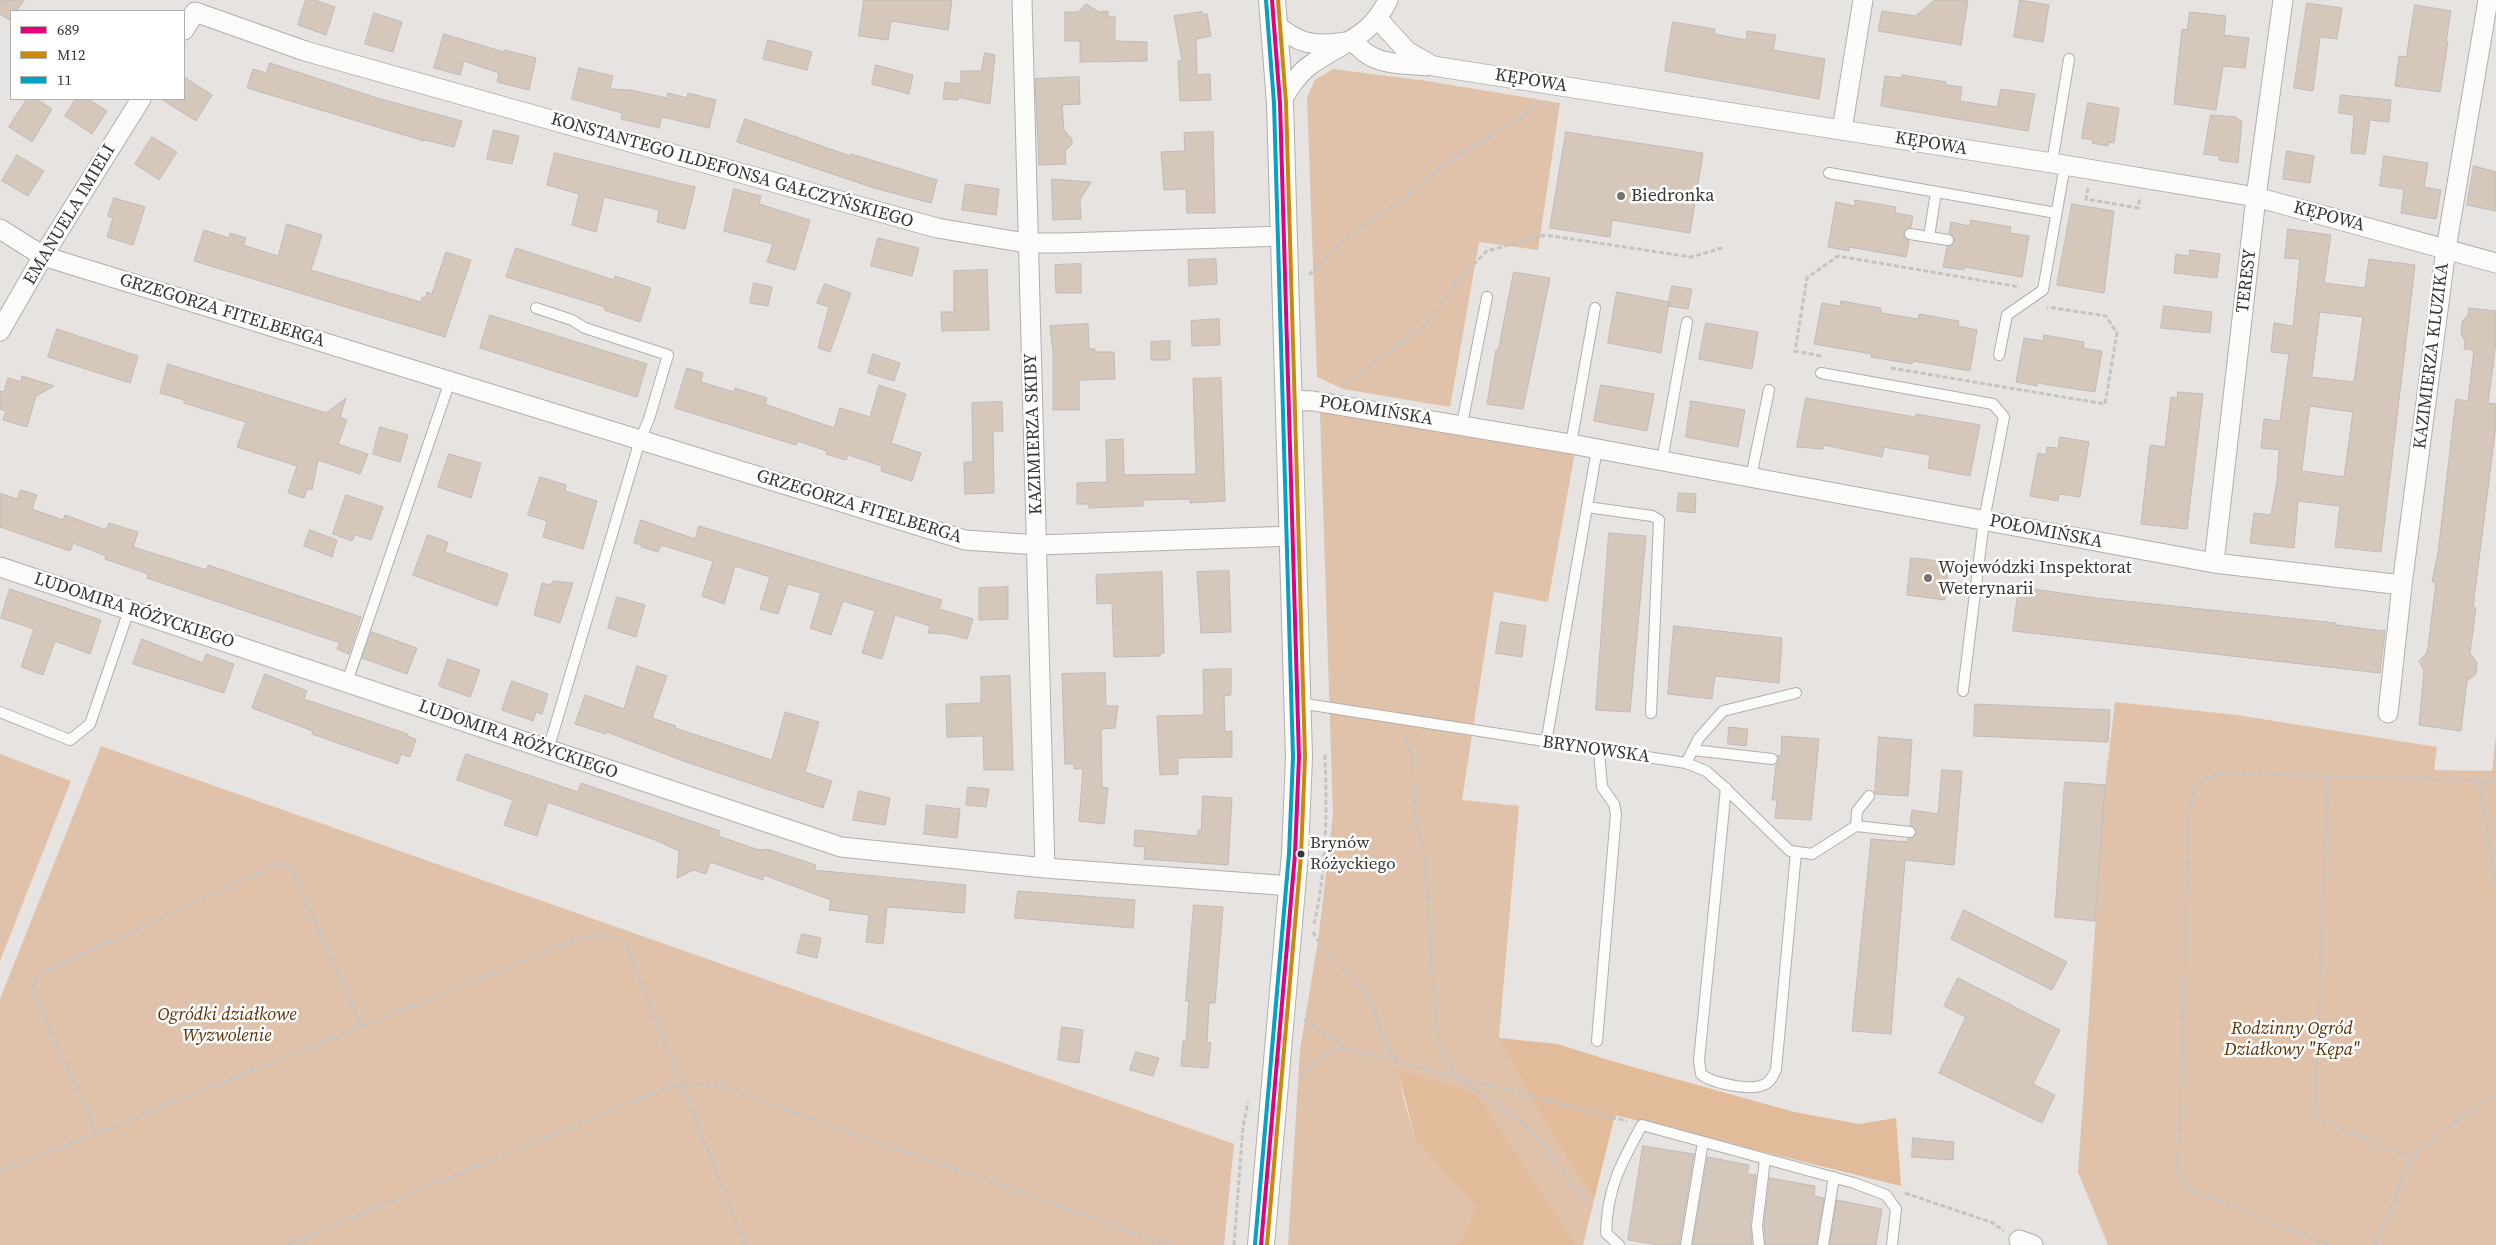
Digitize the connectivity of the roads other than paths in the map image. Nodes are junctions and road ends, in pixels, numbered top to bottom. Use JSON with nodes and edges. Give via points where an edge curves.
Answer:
{"nodes":[{"id":1,"x":1022,"y":0,"type":"edge"},
{"id":2,"x":1388,"y":0,"type":"edge"},
{"id":3,"x":1863,"y":0,"type":"edge"},
{"id":4,"x":2284,"y":0,"type":"edge"},
{"id":5,"x":2488,"y":0,"type":"edge"},
{"id":6,"x":195,"y":6,"type":"edge"},
{"id":7,"x":1273,"y":11,"type":"edge"},
{"id":8,"x":1378,"y":18,"type":"junction"},
{"id":9,"x":185,"y":28,"type":"edge"},
{"id":10,"x":1353,"y":40,"type":"junction"},
{"id":11,"x":1306,"y":43,"type":"junction"},
{"id":12,"x":1277,"y":57,"type":"junction"},
{"id":13,"x":2070,"y":59,"type":"dead end"},
{"id":14,"x":1308,"y":66,"type":"junction"},
{"id":15,"x":1433,"y":66,"type":"junction"},
{"id":16,"x":140,"y":100,"type":"edge"},
{"id":17,"x":1280,"y":103,"type":"junction"},
{"id":18,"x":1842,"y":130,"type":"junction"},
{"id":19,"x":2058,"y":164,"type":"junction"},
{"id":20,"x":1830,"y":173,"type":"dead end"},
{"id":21,"x":1936,"y":192,"type":"junction"},
{"id":22,"x":2256,"y":197,"type":"junction"},
{"id":23,"x":2056,"y":213,"type":"junction"},
{"id":24,"x":0,"y":229,"type":"edge"},
{"id":25,"x":1910,"y":234,"type":"dead end"},
{"id":26,"x":1284,"y":236,"type":"junction"},
{"id":27,"x":1930,"y":237,"type":"junction"},
{"id":28,"x":1948,"y":240,"type":"dead end"},
{"id":29,"x":1026,"y":242,"type":"junction"},
{"id":30,"x":2446,"y":249,"type":"junction"},
{"id":31,"x":43,"y":256,"type":"junction"},
{"id":32,"x":2496,"y":263,"type":"edge"},
{"id":33,"x":1487,"y":297,"type":"dead end"},
{"id":34,"x":536,"y":308,"type":"dead end"},
{"id":35,"x":1595,"y":308,"type":"dead end"},
{"id":36,"x":1686,"y":322,"type":"dead end"},
{"id":37,"x":0,"y":331,"type":"edge"},
{"id":38,"x":1999,"y":355,"type":"dead end"},
{"id":39,"x":1820,"y":373,"type":"dead end"},
{"id":40,"x":450,"y":381,"type":"junction"},
{"id":41,"x":1769,"y":390,"type":"dead end"},
{"id":42,"x":1289,"y":400,"type":"junction"},
{"id":43,"x":1462,"y":424,"type":"junction"},
{"id":44,"x":640,"y":440,"type":"junction"},
{"id":45,"x":1571,"y":444,"type":"junction"},
{"id":46,"x":1597,"y":449,"type":"junction"},
{"id":47,"x":1662,"y":460,"type":"junction"},
{"id":48,"x":1751,"y":477,"type":"junction"},
{"id":49,"x":1587,"y":507,"type":"junction"},
{"id":50,"x":1984,"y":520,"type":"junction"},
{"id":51,"x":1293,"y":536,"type":"junction"},
{"id":52,"x":1038,"y":545,"type":"junction"},
{"id":53,"x":2214,"y":563,"type":"junction"},
{"id":54,"x":0,"y":567,"type":"edge"},
{"id":55,"x":2402,"y":585,"type":"junction"},
{"id":56,"x":129,"y":610,"type":"junction"},
{"id":57,"x":347,"y":682,"type":"junction"},
{"id":58,"x":1963,"y":691,"type":"dead end"},
{"id":59,"x":1796,"y":693,"type":"dead end"},
{"id":60,"x":1298,"y":703,"type":"junction"},
{"id":61,"x":0,"y":712,"type":"edge"},
{"id":62,"x":1651,"y":713,"type":"dead end"},
{"id":63,"x":2388,"y":713,"type":"dead end"},
{"id":64,"x":1546,"y":743,"type":"junction"},
{"id":65,"x":548,"y":750,"type":"junction"},
{"id":66,"x":1599,"y":750,"type":"junction"},
{"id":67,"x":1693,"y":750,"type":"junction"},
{"id":68,"x":1772,"y":759,"type":"dead end"},
{"id":69,"x":1686,"y":763,"type":"junction"},
{"id":70,"x":1726,"y":788,"type":"junction"},
{"id":71,"x":1868,"y":796,"type":"dead end"},
{"id":72,"x":1856,"y":826,"type":"junction"},
{"id":73,"x":1910,"y":832,"type":"dead end"},
{"id":74,"x":1796,"y":852,"type":"junction"},
{"id":75,"x":1045,"y":868,"type":"junction"},
{"id":76,"x":1292,"y":886,"type":"junction"},
{"id":77,"x":1597,"y":1041,"type":"dead end"},
{"id":78,"x":1703,"y":1142,"type":"junction"},
{"id":79,"x":1765,"y":1159,"type":"junction"},
{"id":80,"x":1834,"y":1177,"type":"junction"},
{"id":81,"x":1261,"y":1245,"type":"edge"},
{"id":82,"x":1619,"y":1245,"type":"edge"},
{"id":83,"x":1686,"y":1245,"type":"edge"},
{"id":84,"x":1759,"y":1245,"type":"edge"},
{"id":85,"x":1823,"y":1245,"type":"edge"},
{"id":86,"x":1892,"y":1245,"type":"edge"}],
"edges":[{"from":1,"to":29,"type":"street","name":"KAZIMIERZA SKIBY"},
{"from":2,"to":8,"type":"street"},
{"from":3,"to":18,"type":"street"},
{"from":4,"to":22,"type":"street","name":"TERESY"},
{"from":5,"to":30,"type":"street","name":"KAZIMIERZA KLUZIKA"},
{"from":6,"to":9,"type":"street"},
{"from":6,"to":29,"type":"street","name":"KONSTANTEGO ILDEFONSA GAŁCZYŃSKIEGO","via":[[305,51],[937,228]]},
{"from":7,"to":11,"type":"street","via":[[1287,34]]},
{"from":7,"to":12,"type":"main road"},
{"from":8,"to":10,"type":"street"},
{"from":8,"to":15,"type":"street","name":"KĘPOWA","via":[[1408,51]]},
{"from":10,"to":11,"type":"street","via":[[1323,45]]},
{"from":10,"to":14,"type":"street"},
{"from":10,"to":15,"type":"street","via":[[1362,52],[1378,60]]},
{"from":11,"to":12,"type":"street"},
{"from":12,"to":14,"type":"street","via":[[1288,63]]},
{"from":12,"to":17,"type":"main road"},
{"from":13,"to":19,"type":"lane"},
{"from":14,"to":17,"type":"street"},
{"from":15,"to":18,"type":"street","name":"KĘPOWA"},
{"from":16,"to":31,"type":"street","name":"EMANUELA IMIELI"},
{"from":17,"to":26,"type":"main road"},
{"from":18,"to":19,"type":"street","name":"KĘPOWA"},
{"from":19,"to":22,"type":"street","name":"KĘPOWA"},
{"from":19,"to":23,"type":"lane"},
{"from":20,"to":21,"type":"lane"},
{"from":21,"to":23,"type":"lane"},
{"from":21,"to":27,"type":"lane"},
{"from":22,"to":30,"type":"street","name":"KĘPOWA"},
{"from":22,"to":53,"type":"street","name":"TERESY"},
{"from":23,"to":38,"type":"lane","via":[[2043,290],[2007,315]]},
{"from":24,"to":31,"type":"street","name":"GRZEGORZA FITELBERGA"},
{"from":25,"to":27,"type":"lane"},
{"from":26,"to":29,"type":"street","name":"KONSTANTEGO ILDEFONSA GAŁCZYŃSKIEGO"},
{"from":26,"to":42,"type":"main road"},
{"from":27,"to":28,"type":"lane"},
{"from":29,"to":52,"type":"street","name":"KAZIMIERZA SKIBY"},
{"from":30,"to":32,"type":"street","name":"KĘPOWA"},
{"from":30,"to":55,"type":"street","name":"KAZIMIERZA KLUZIKA"},
{"from":31,"to":37,"type":"street","name":"EMANUELA IMIELI"},
{"from":31,"to":40,"type":"street","name":"GRZEGORZA FITELBERGA"},
{"from":33,"to":43,"type":"lane"},
{"from":34,"to":44,"type":"lane","via":[[668,355],[650,419]]},
{"from":35,"to":45,"type":"lane"},
{"from":36,"to":47,"type":"lane"},
{"from":39,"to":50,"type":"lane","via":[[1993,404],[2004,417]]},
{"from":40,"to":44,"type":"street","name":"GRZEGORZA FITELBERGA"},
{"from":40,"to":57,"type":"lane"},
{"from":41,"to":48,"type":"lane"},
{"from":42,"to":43,"type":"street","name":"POŁOMIŃSKA"},
{"from":42,"to":51,"type":"main road"},
{"from":43,"to":45,"type":"street","name":"POŁOMIŃSKA"},
{"from":44,"to":52,"type":"street","name":"GRZEGORZA FITELBERGA","via":[[965,540]]},
{"from":44,"to":65,"type":"lane"},
{"from":45,"to":46,"type":"street","name":"POŁOMIŃSKA"},
{"from":46,"to":47,"type":"street","name":"POŁOMIŃSKA"},
{"from":46,"to":49,"type":"lane"},
{"from":47,"to":48,"type":"street","name":"POŁOMIŃSKA"},
{"from":48,"to":50,"type":"street","name":"POŁOMIŃSKA"},
{"from":49,"to":62,"type":"lane","via":[[1652,516],[1659,520]]},
{"from":49,"to":64,"type":"lane"},
{"from":50,"to":53,"type":"street","name":"POŁOMIŃSKA"},
{"from":50,"to":58,"type":"lane"},
{"from":51,"to":52,"type":"street","name":"GRZEGORZA FITELBERGA"},
{"from":51,"to":60,"type":"main road"},
{"from":52,"to":75,"type":"street","name":"KAZIMIERZA SKIBY"},
{"from":53,"to":55,"type":"street","name":"POŁOMIŃSKA"},
{"from":54,"to":56,"type":"street","name":"LUDOMIRA RÓŻYCKIEGO"},
{"from":55,"to":63,"type":"street","name":"KAZIMIERZA KLUZIKA"},
{"from":56,"to":57,"type":"street","name":"LUDOMIRA RÓŻYCKIEGO"},
{"from":56,"to":61,"type":"lane","via":[[90,724],[74,737],[70,740]]},
{"from":57,"to":65,"type":"street","name":"LUDOMIRA RÓŻYCKIEGO"},
{"from":59,"to":67,"type":"lane","via":[[1723,711],[1699,738]]},
{"from":60,"to":64,"type":"lane","name":"BRYNOWSKA"},
{"from":60,"to":76,"type":"main road","via":[[1298,802]]},
{"from":64,"to":66,"type":"lane","name":"BRYNOWSKA"},
{"from":65,"to":75,"type":"street","name":"LUDOMIRA RÓŻYCKIEGO","via":[[842,847]]},
{"from":66,"to":69,"type":"lane","name":"BRYNOWSKA"},
{"from":66,"to":77,"type":"lane","via":[[1602,787],[1614,804],[1616,814]]},
{"from":67,"to":68,"type":"lane"},
{"from":67,"to":69,"type":"lane"},
{"from":69,"to":70,"type":"lane","name":"BRYNOWSKA","via":[[1706,771]]},
{"from":70,"to":74,"type":"lane","name":"BRYNOWSKA","via":[[1790,851]]},
{"from":70,"to":74,"type":"lane","via":[[1699,1060],[1701,1074],[1713,1081],[1754,1087],[1769,1082],[1776,1070]]},
{"from":71,"to":72,"type":"lane","via":[[1857,811]]},
{"from":72,"to":73,"type":"lane"},
{"from":72,"to":74,"type":"lane","via":[[1812,854]]},
{"from":75,"to":76,"type":"street","name":"LUDOMIRA RÓŻYCKIEGO"},
{"from":76,"to":81,"type":"main road"},
{"from":78,"to":79,"type":"lane"},
{"from":78,"to":82,"type":"lane","via":[[1642,1125],[1611,1189],[1606,1233]]},
{"from":78,"to":83,"type":"lane"},
{"from":79,"to":80,"type":"lane"},
{"from":79,"to":84,"type":"lane","via":[[1757,1226]]},
{"from":80,"to":85,"type":"lane"},
{"from":80,"to":86,"type":"lane","via":[[1886,1196],[1896,1209]]}]}
